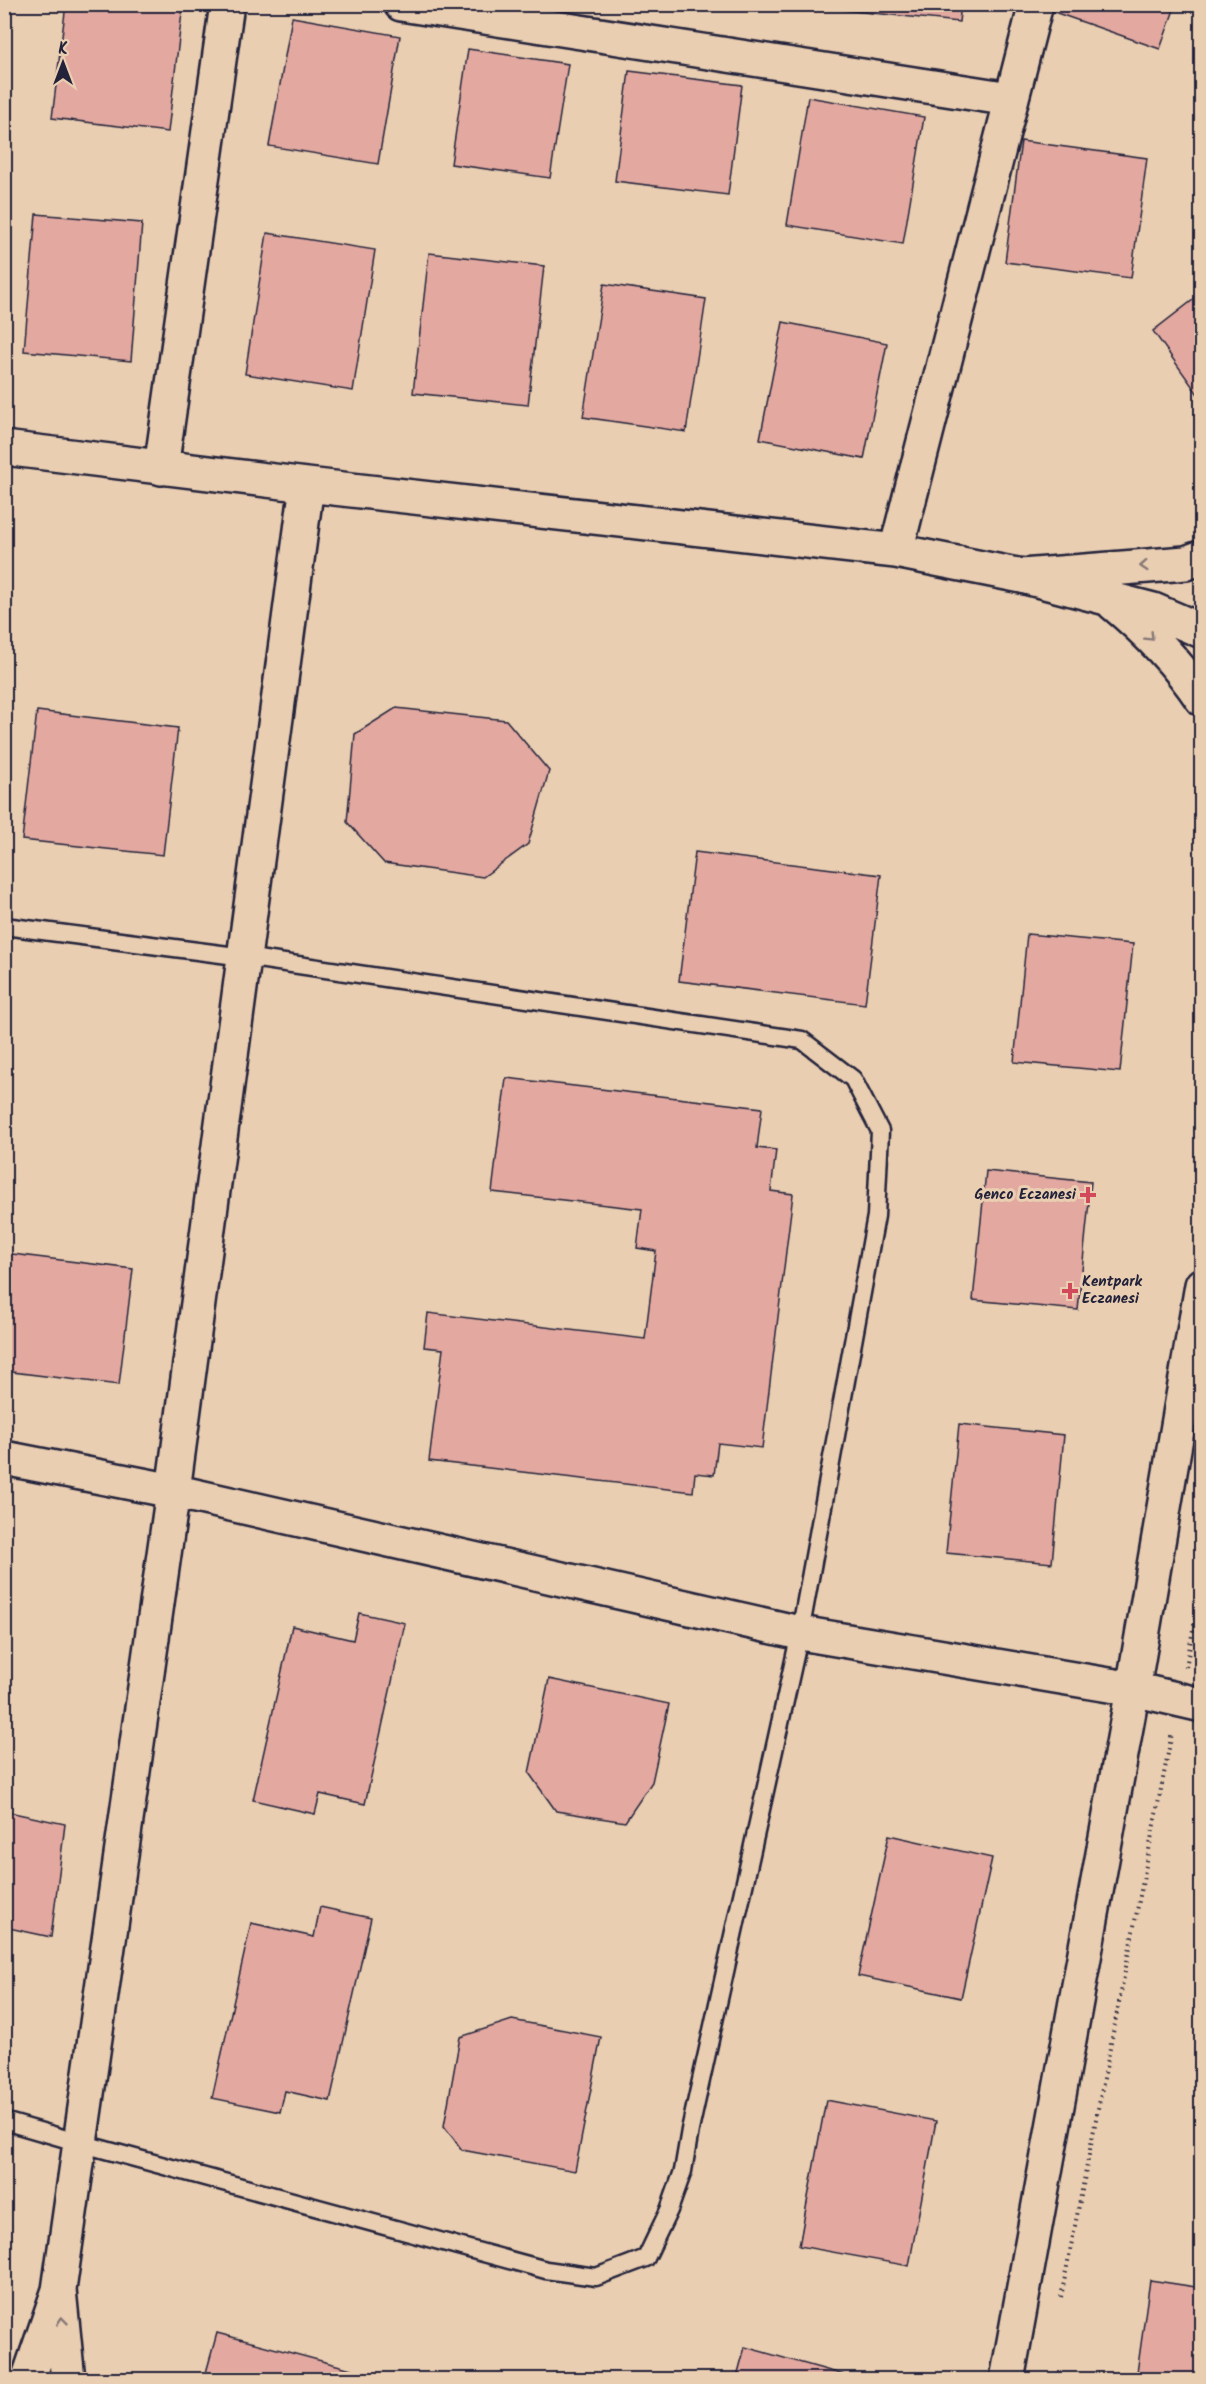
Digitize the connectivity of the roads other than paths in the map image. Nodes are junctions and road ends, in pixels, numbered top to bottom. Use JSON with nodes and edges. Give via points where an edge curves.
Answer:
{"nodes":[{"id":1,"x":227,"y":4,"type":"edge"},
{"id":2,"x":1036,"y":4,"type":"edge"},
{"id":3,"x":415,"y":5,"type":"edge"},
{"id":4,"x":1010,"y":99,"type":"junction"},
{"id":5,"x":4,"y":448,"type":"edge"},
{"id":6,"x":161,"y":468,"type":"junction"},
{"id":7,"x":307,"y":484,"type":"junction"},
{"id":8,"x":896,"y":551,"type":"junction"},
{"id":9,"x":1202,"y":557,"type":"edge"},
{"id":10,"x":1022,"y":576,"type":"junction"},
{"id":11,"x":1107,"y":598,"type":"junction"},
{"id":12,"x":1202,"y":631,"type":"edge"},
{"id":13,"x":1202,"y":699,"type":"edge"},
{"id":14,"x":4,"y":926,"type":"edge"},
{"id":15,"x":244,"y":957,"type":"junction"},
{"id":16,"x":1202,"y":1285,"type":"edge"},
{"id":17,"x":4,"y":1458,"type":"edge"},
{"id":18,"x":173,"y":1491,"type":"junction"},
{"id":19,"x":800,"y":1633,"type":"junction"},
{"id":20,"x":1133,"y":1689,"type":"junction"},
{"id":21,"x":1190,"y":1703,"type":"edge"},
{"id":22,"x":4,"y":2121,"type":"edge"},
{"id":23,"x":80,"y":2143,"type":"junction"},
{"id":24,"x":59,"y":2290,"type":"junction"},
{"id":25,"x":28,"y":2379,"type":"edge"},
{"id":26,"x":68,"y":2379,"type":"edge"},
{"id":27,"x":1006,"y":2379,"type":"edge"}],
"edges":[{"from":1,"to":6,"type":"street"},
{"from":2,"to":4,"type":"street"},
{"from":3,"to":4,"type":"street"},
{"from":4,"to":8,"type":"street"},
{"from":5,"to":6,"type":"street"},
{"from":6,"to":7,"type":"street"},
{"from":7,"to":8,"type":"street"},
{"from":7,"to":15,"type":"street"},
{"from":8,"to":10,"type":"street"},
{"from":9,"to":10,"type":"street","one_way":true,"via":[[1186,563]]},
{"from":10,"to":11,"type":"street"},
{"from":11,"to":12,"type":"street","via":[[1153,610]]},
{"from":11,"to":13,"type":"street","one_way":true,"via":[[1167,653]]},
{"from":14,"to":15,"type":"lane"},
{"from":15,"to":18,"type":"street"},
{"from":15,"to":19,"type":"lane","via":[[802,1040],[853,1079],[880,1131],[876,1215]]},
{"from":16,"to":20,"type":"street"},
{"from":17,"to":18,"type":"street"},
{"from":18,"to":19,"type":"street"},
{"from":18,"to":23,"type":"street"},
{"from":19,"to":20,"type":"street"},
{"from":19,"to":23,"type":"lane","via":[[683,2171],[646,2258],[596,2277],[546,2270]]},
{"from":20,"to":21,"type":"street"},
{"from":20,"to":27,"type":"street"},
{"from":22,"to":23,"type":"lane"},
{"from":23,"to":24,"type":"street"},
{"from":24,"to":25,"type":"street"},
{"from":26,"to":24,"type":"street","one_way":true}]}
